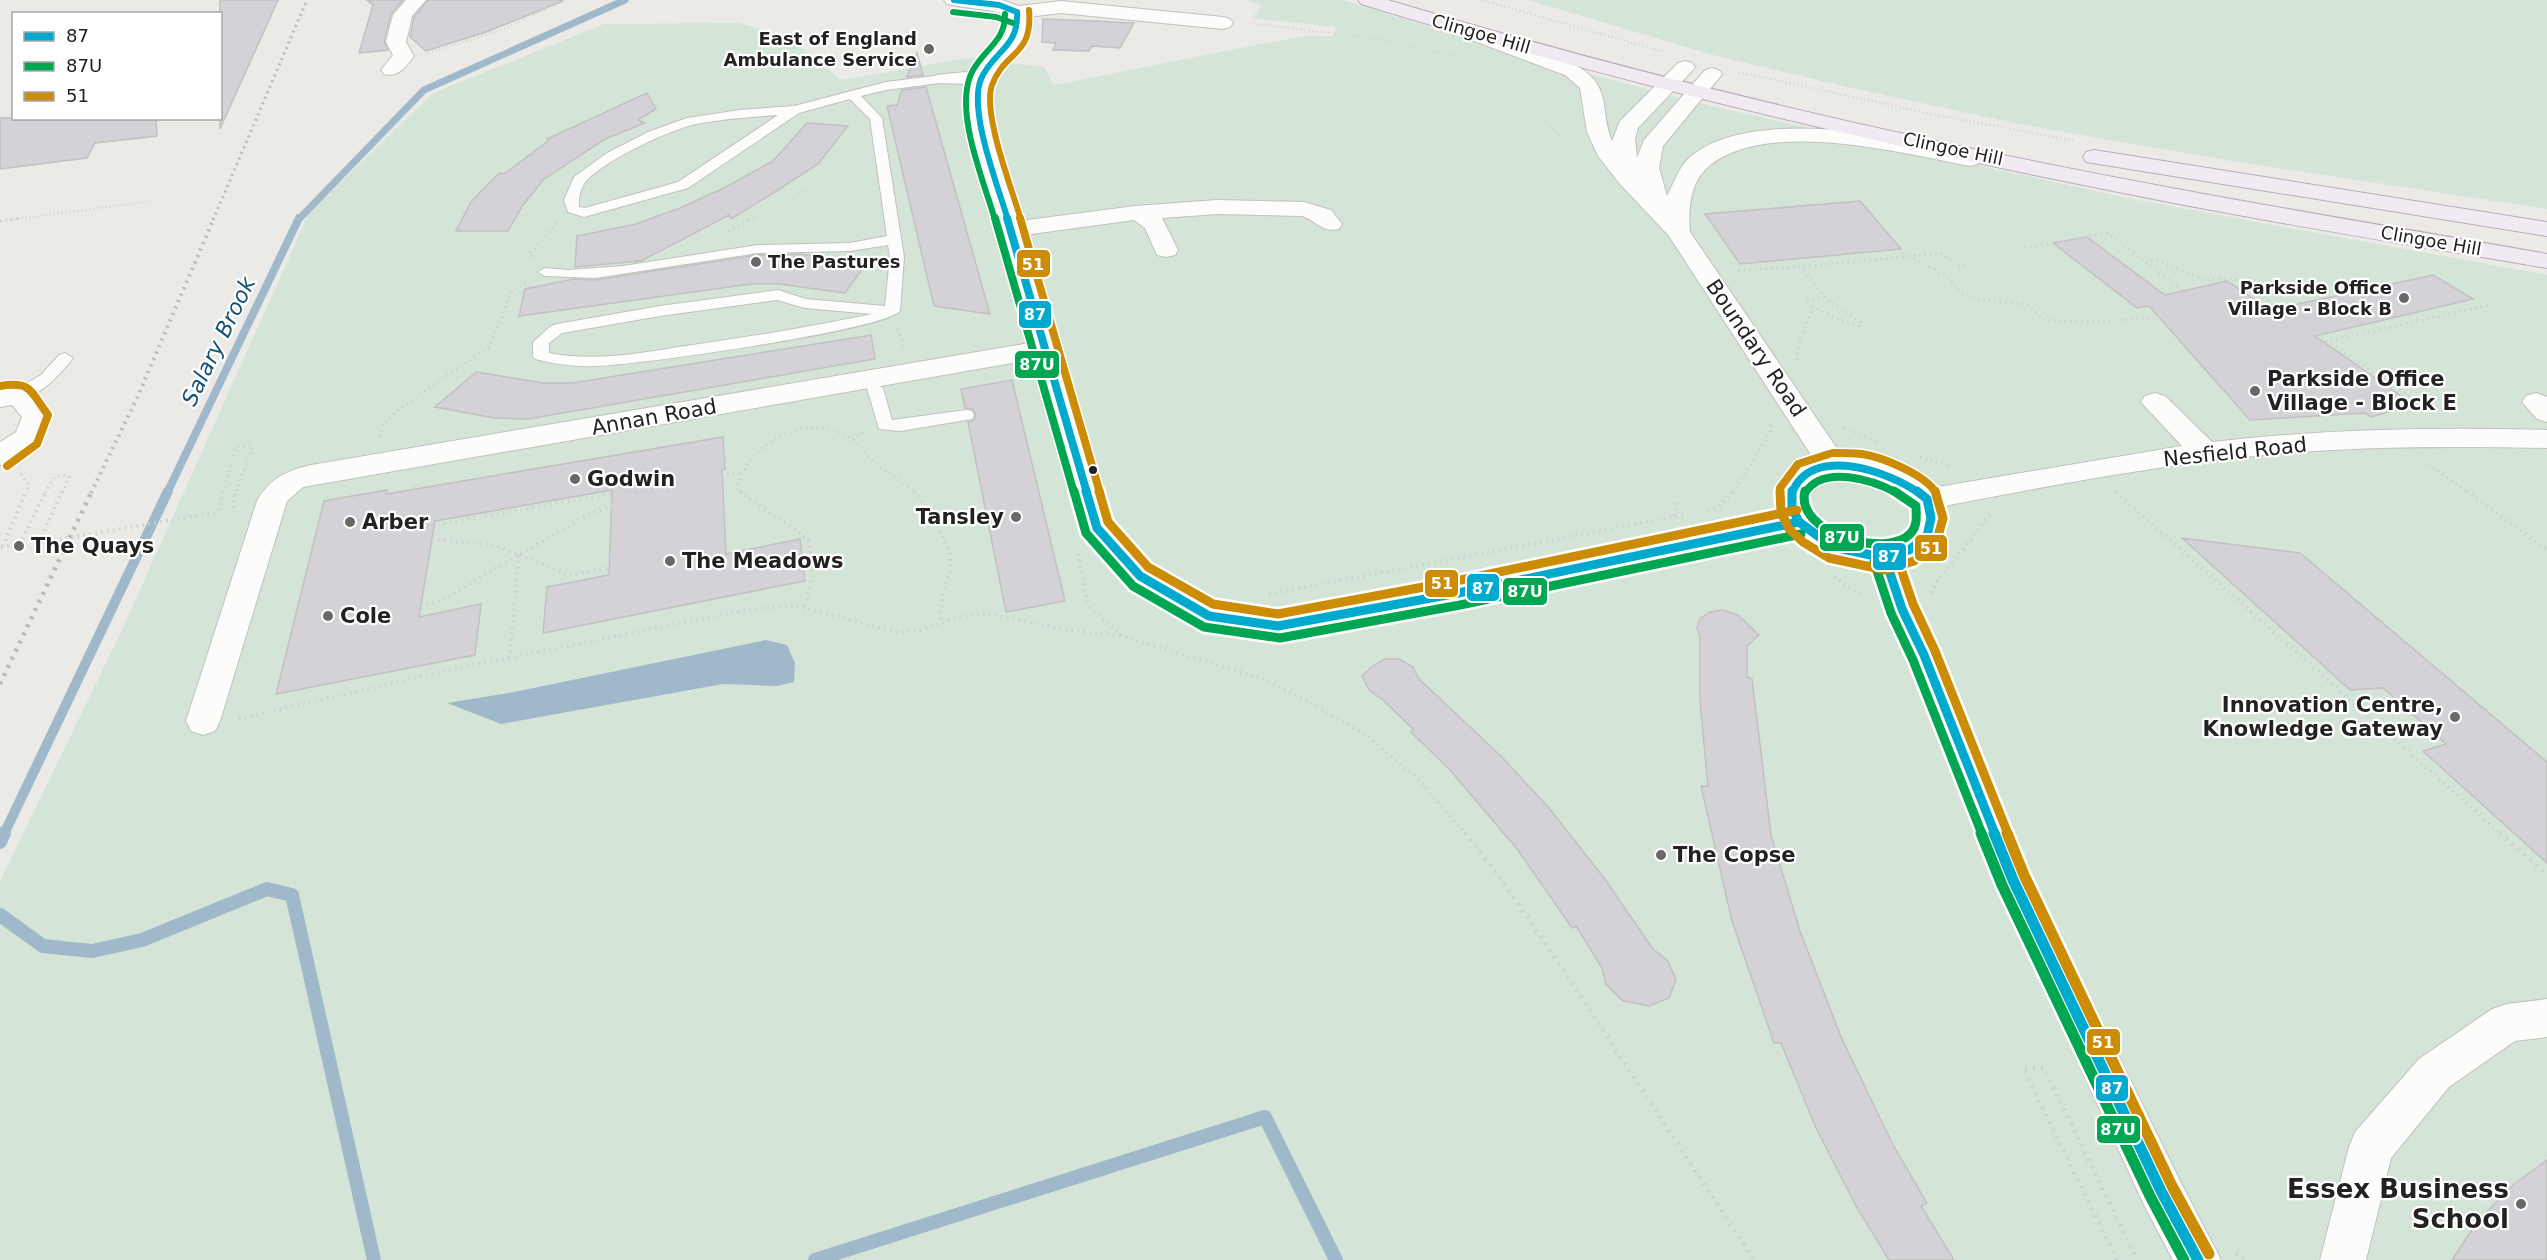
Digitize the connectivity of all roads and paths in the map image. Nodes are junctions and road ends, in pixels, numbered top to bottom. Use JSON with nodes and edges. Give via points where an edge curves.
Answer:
{"nodes":[{"id":1,"x":416,"y":0,"type":"edge"},
{"id":2,"x":566,"y":0,"type":"edge"},
{"id":3,"x":954,"y":0,"type":"edge"},
{"id":4,"x":1368,"y":0,"type":"edge"},
{"id":5,"x":1481,"y":0,"type":"edge"},
{"id":6,"x":1064,"y":3,"type":"edge"},
{"id":7,"x":537,"y":6,"type":"dead end"},
{"id":8,"x":547,"y":9,"type":"junction"},
{"id":9,"x":1017,"y":12,"type":"junction"},
{"id":10,"x":1439,"y":22,"type":"junction"},
{"id":11,"x":1223,"y":23,"type":"joint"},
{"id":12,"x":1666,"y":57,"type":"joint"},
{"id":13,"x":1467,"y":58,"type":"dead end"},
{"id":14,"x":410,"y":59,"type":"joint"},
{"id":15,"x":1485,"y":65,"type":"dead end"},
{"id":16,"x":1685,"y":67,"type":"junction"},
{"id":17,"x":1723,"y":72,"type":"junction"},
{"id":18,"x":1744,"y":73,"type":"dead end"},
{"id":19,"x":982,"y":77,"type":"junction"},
{"id":20,"x":943,"y":79,"type":"joint"},
{"id":21,"x":1666,"y":85,"type":"junction"},
{"id":22,"x":1696,"y":93,"type":"junction"},
{"id":23,"x":853,"y":94,"type":"junction"},
{"id":24,"x":794,"y":110,"type":"junction"},
{"id":25,"x":1948,"y":128,"type":"dead end"},
{"id":26,"x":880,"y":142,"type":"junction"},
{"id":27,"x":2075,"y":153,"type":"dead end"},
{"id":28,"x":1585,"y":165,"type":"dead end"},
{"id":29,"x":2122,"y":186,"type":"junction"},
{"id":30,"x":1635,"y":188,"type":"junction"},
{"id":31,"x":151,"y":201,"type":"dead end"},
{"id":32,"x":1660,"y":210,"type":"junction"},
{"id":33,"x":580,"y":211,"type":"junction"},
{"id":34,"x":1135,"y":213,"type":"junction"},
{"id":35,"x":0,"y":221,"type":"edge"},
{"id":36,"x":1330,"y":224,"type":"dead end"},
{"id":37,"x":1011,"y":229,"type":"junction"},
{"id":38,"x":2547,"y":229,"type":"edge"},
{"id":39,"x":725,"y":231,"type":"dead end"},
{"id":40,"x":1678,"y":232,"type":"junction"},
{"id":41,"x":895,"y":239,"type":"junction"},
{"id":42,"x":2025,"y":248,"type":"dead end"},
{"id":43,"x":1166,"y":250,"type":"dead end"},
{"id":44,"x":1909,"y":256,"type":"junction"},
{"id":45,"x":2547,"y":261,"type":"edge"},
{"id":46,"x":2146,"y":262,"type":"junction"},
{"id":47,"x":1967,"y":265,"type":"dead end"},
{"id":48,"x":1801,"y":267,"type":"junction"},
{"id":49,"x":1736,"y":271,"type":"dead end"},
{"id":50,"x":545,"y":272,"type":"junction"},
{"id":51,"x":1824,"y":298,"type":"junction"},
{"id":52,"x":2489,"y":305,"type":"dead end"},
{"id":53,"x":1813,"y":307,"type":"junction"},
{"id":54,"x":892,"y":311,"type":"junction"},
{"id":55,"x":2214,"y":314,"type":"junction"},
{"id":56,"x":2326,"y":341,"type":"junction"},
{"id":57,"x":1045,"y":349,"type":"junction"},
{"id":58,"x":2266,"y":355,"type":"junction"},
{"id":59,"x":65,"y":358,"type":"dead end"},
{"id":60,"x":1797,"y":363,"type":"dead end"},
{"id":61,"x":913,"y":372,"type":"junction"},
{"id":62,"x":875,"y":388,"type":"dead end"},
{"id":63,"x":10,"y":397,"type":"edge"},
{"id":64,"x":2155,"y":402,"type":"dead end"},
{"id":65,"x":1794,"y":404,"type":"junction"},
{"id":66,"x":2426,"y":406,"type":"dead end"},
{"id":67,"x":966,"y":415,"type":"dead end"},
{"id":68,"x":1839,"y":426,"type":"dead end"},
{"id":69,"x":2547,"y":439,"type":"edge"},
{"id":70,"x":2347,"y":441,"type":"junction"},
{"id":71,"x":1882,"y":443,"type":"dead end"},
{"id":72,"x":2206,"y":453,"type":"junction"},
{"id":73,"x":3,"y":455,"type":"edge"},
{"id":74,"x":1914,"y":455,"type":"dead end"},
{"id":75,"x":2427,"y":463,"type":"dead end"},
{"id":76,"x":374,"y":464,"type":"junction"},
{"id":77,"x":1833,"y":465,"type":"junction"},
{"id":78,"x":740,"y":472,"type":"junction"},
{"id":79,"x":415,"y":479,"type":"dead end"},
{"id":80,"x":2001,"y":485,"type":"junction"},
{"id":81,"x":2111,"y":487,"type":"dead end"},
{"id":82,"x":637,"y":490,"type":"junction"},
{"id":83,"x":235,"y":495,"type":"dead end"},
{"id":84,"x":1927,"y":499,"type":"junction"},
{"id":85,"x":1678,"y":500,"type":"dead end"},
{"id":86,"x":636,"y":501,"type":"junction"},
{"id":87,"x":1691,"y":515,"type":"junction"},
{"id":88,"x":1674,"y":516,"type":"junction"},
{"id":89,"x":1799,"y":522,"type":"junction"},
{"id":90,"x":406,"y":530,"type":"junction"},
{"id":91,"x":405,"y":539,"type":"junction"},
{"id":92,"x":1714,"y":540,"type":"junction"},
{"id":93,"x":1,"y":547,"type":"edge"},
{"id":94,"x":2547,"y":550,"type":"edge"},
{"id":95,"x":519,"y":555,"type":"junction"},
{"id":96,"x":1885,"y":558,"type":"junction"},
{"id":97,"x":1825,"y":573,"type":"dead end"},
{"id":98,"x":1262,"y":596,"type":"dead end"},
{"id":99,"x":804,"y":609,"type":"junction"},
{"id":100,"x":1902,"y":609,"type":"junction"},
{"id":101,"x":940,"y":622,"type":"junction"},
{"id":102,"x":509,"y":658,"type":"junction"},
{"id":103,"x":203,"y":721,"type":"joint"},
{"id":104,"x":2547,"y":875,"type":"edge"},
{"id":105,"x":2547,"y":1018,"type":"edge"},
{"id":106,"x":1754,"y":1260,"type":"edge"},
{"id":107,"x":2117,"y":1260,"type":"edge"},
{"id":108,"x":2137,"y":1260,"type":"edge"},
{"id":109,"x":2198,"y":1260,"type":"edge"},
{"id":110,"x":2343,"y":1260,"type":"edge"}],
"edges":[{"from":1,"to":14,"type":"street","via":[[403,15],[396,42]]},
{"from":2,"to":8,"type":"path"},
{"from":3,"to":9,"type":"street","via":[[999,5]]},
{"from":4,"to":10,"type":"main road","name":"Clingoe Hill"},
{"from":5,"to":12,"type":"path"},
{"from":6,"to":9,"type":"street"},
{"from":6,"to":11,"type":"street"},
{"from":7,"to":8,"type":"path"},
{"from":8,"to":14,"type":"path","via":[[451,48]]},
{"from":9,"to":19,"type":"street","via":[[1018,32]]},
{"from":10,"to":21,"type":"main road","name":"Clingoe Hill"},
{"from":10,"to":30,"type":"street","name":"Boundary Road","via":[[1583,77],[1595,95],[1596,124],[1602,143]]},
{"from":11,"to":13,"type":"path","via":[[1366,38]]},
{"from":12,"to":16,"type":"main road"},
{"from":15,"to":28,"type":"path","via":[[1510,81]]},
{"from":16,"to":17,"type":"main road","name":"Clingoe Hill"},
{"from":16,"to":21,"type":"street"},
{"from":17,"to":18,"type":"path"},
{"from":17,"to":22,"type":"street","name":"Boundary Road"},
{"from":17,"to":25,"type":"main road","name":"Clingoe Hill","via":[[1879,114]]},
{"from":19,"to":20,"type":"street"},
{"from":19,"to":37,"type":"street","via":[[976,96],[980,123]]},
{"from":20,"to":23,"type":"lane"},
{"from":21,"to":22,"type":"main road","name":"Clingoe Hill"},
{"from":21,"to":30,"type":"street","via":[[1622,137]]},
{"from":22,"to":29,"type":"main road","name":"Clingoe Hill"},
{"from":22,"to":32,"type":"street","name":"Boundary Road","via":[[1648,153],[1646,167]]},
{"from":23,"to":24,"type":"lane"},
{"from":23,"to":26,"type":"lane","via":[[876,118]]},
{"from":24,"to":33,"type":"lane","via":[[682,185]]},
{"from":24,"to":33,"type":"lane","via":[[692,121],[653,135],[612,156],[579,180],[571,200],[573,209]]},
{"from":26,"to":39,"type":"path","via":[[853,166]]},
{"from":26,"to":41,"type":"lane"},
{"from":27,"to":38,"type":"main road","name":"Clingoe Hill"},
{"from":29,"to":40,"type":"street","via":[[1844,137],[1778,134],[1744,139],[1704,157],[1694,167],[1679,196]]},
{"from":29,"to":45,"type":"main road","name":"Clingoe Hill"},
{"from":30,"to":32,"type":"street","name":"Boundary Road"},
{"from":31,"to":35,"type":"path"},
{"from":32,"to":40,"type":"street","name":"Boundary Road"},
{"from":33,"to":50,"type":"path","via":[[558,222],[529,254]]},
{"from":34,"to":36,"type":"street","via":[[1201,199],[1304,209],[1323,215]]},
{"from":34,"to":37,"type":"street"},
{"from":34,"to":43,"type":"street","via":[[1153,220]]},
{"from":37,"to":57,"type":"street"},
{"from":40,"to":65,"type":"street","name":"Boundary Road"},
{"from":41,"to":50,"type":"lane","via":[[852,247],[758,249],[618,270],[563,275]]},
{"from":41,"to":54,"type":"lane"},
{"from":42,"to":46,"type":"path","via":[[2108,233]]},
{"from":44,"to":47,"type":"path","via":[[1940,253],[1957,266]]},
{"from":44,"to":48,"type":"path"},
{"from":44,"to":55,"type":"path","via":[[1945,275],[1961,293],[2028,305],[2044,320],[2085,322]]},
{"from":46,"to":55,"type":"path"},
{"from":46,"to":56,"type":"path","via":[[2156,260],[2204,280],[2234,279]]},
{"from":48,"to":49,"type":"path"},
{"from":48,"to":51,"type":"path"},
{"from":50,"to":76,"type":"path","via":[[512,290],[490,346],[383,424]]},
{"from":51,"to":53,"type":"path","via":[[1807,301]]},
{"from":51,"to":53,"type":"path","via":[[1843,314],[1861,322],[1859,326]]},
{"from":52,"to":56,"type":"path"},
{"from":53,"to":60,"type":"path","via":[[1800,340]]},
{"from":54,"to":54,"type":"lane","via":[[805,303],[778,295],[557,329],[541,342],[541,356],[565,362],[606,361],[781,337]]},
{"from":54,"to":61,"type":"path"},
{"from":55,"to":58,"type":"path"},
{"from":56,"to":58,"type":"path"},
{"from":56,"to":66,"type":"path"},
{"from":57,"to":61,"type":"street","name":"Annan Road"},
{"from":57,"to":92,"type":"street","via":[[1097,528],[1140,576],[1209,616],[1278,626],[1499,598]]},
{"from":58,"to":70,"type":"path"},
{"from":59,"to":63,"type":"lane","via":[[47,378]]},
{"from":61,"to":76,"type":"street","name":"Annan Road"},
{"from":62,"to":67,"type":"lane","via":[[885,425]]},
{"from":63,"to":73,"type":"street","via":[[36,417],[28,437]]},
{"from":64,"to":72,"type":"street"},
{"from":65,"to":77,"type":"street","name":"Boundary Road"},
{"from":65,"to":87,"type":"path","via":[[1768,406],[1770,432],[1730,498],[1719,507]]},
{"from":68,"to":71,"type":"path"},
{"from":69,"to":70,"type":"street","name":"Nesfield Road"},
{"from":70,"to":72,"type":"street","name":"Nesfield Road"},
{"from":72,"to":80,"type":"street","name":"Nesfield Road"},
{"from":73,"to":93,"type":"path","via":[[29,485]]},
{"from":74,"to":80,"type":"path","via":[[1956,470],[1990,471]]},
{"from":75,"to":94,"type":"path"},
{"from":76,"to":103,"type":"street","name":"Annan Road","via":[[298,478],[276,492]]},
{"from":77,"to":84,"type":"street","via":[[1882,472]]},
{"from":77,"to":89,"type":"street","via":[[1805,474],[1792,491],[1792,508]]},
{"from":78,"to":82,"type":"path"},
{"from":78,"to":99,"type":"path","via":[[736,488],[809,541],[813,576]]},
{"from":78,"to":101,"type":"path","via":[[747,460],[788,431],[817,428],[844,434],[864,448],[875,464],[903,480],[918,495],[941,528],[951,565]]},
{"from":79,"to":90,"type":"path"},
{"from":80,"to":84,"type":"street","name":"Nesfield Road"},
{"from":80,"to":100,"type":"path","via":[[2021,506],[1997,510],[1988,517],[1936,583],[1930,608]]},
{"from":81,"to":104,"type":"path"},
{"from":82,"to":86,"type":"path"},
{"from":82,"to":90,"type":"path"},
{"from":83,"to":93,"type":"path","bridge":true,"via":[[251,445],[235,450],[218,512],[39,543],[69,477],[62,475],[51,481],[20,544]]},
{"from":84,"to":96,"type":"street","via":[[1931,518],[1927,536],[1909,550]]},
{"from":85,"to":88,"type":"path"},
{"from":86,"to":95,"type":"path","via":[[587,515]]},
{"from":86,"to":95,"type":"path","via":[[633,563],[570,575]]},
{"from":87,"to":88,"type":"path"},
{"from":87,"to":92,"type":"path"},
{"from":88,"to":98,"type":"path"},
{"from":89,"to":92,"type":"street"},
{"from":89,"to":96,"type":"street","via":[[1833,547]]},
{"from":90,"to":91,"type":"path"},
{"from":91,"to":95,"type":"path","via":[[497,546]]},
{"from":91,"to":95,"type":"path","via":[[387,611],[438,602]]},
{"from":95,"to":102,"type":"path"},
{"from":96,"to":100,"type":"street"},
{"from":97,"to":100,"type":"path","via":[[1861,594],[1873,608]]},
{"from":99,"to":101,"type":"path","via":[[900,633]]},
{"from":99,"to":102,"type":"path","via":[[751,609]]},
{"from":100,"to":109,"type":"street","via":[[2013,880],[2161,1191]]},
{"from":101,"to":106,"type":"path","via":[[992,614],[1065,630],[1122,636],[1263,679],[1366,735],[1418,779],[1501,879]]},
{"from":102,"to":103,"type":"path","via":[[232,721]]},
{"from":105,"to":110,"type":"street","via":[[2507,1023],[2434,1073],[2372,1147]]},
{"from":107,"to":108,"type":"path","via":[[2023,1068],[2044,1068]]}]}
